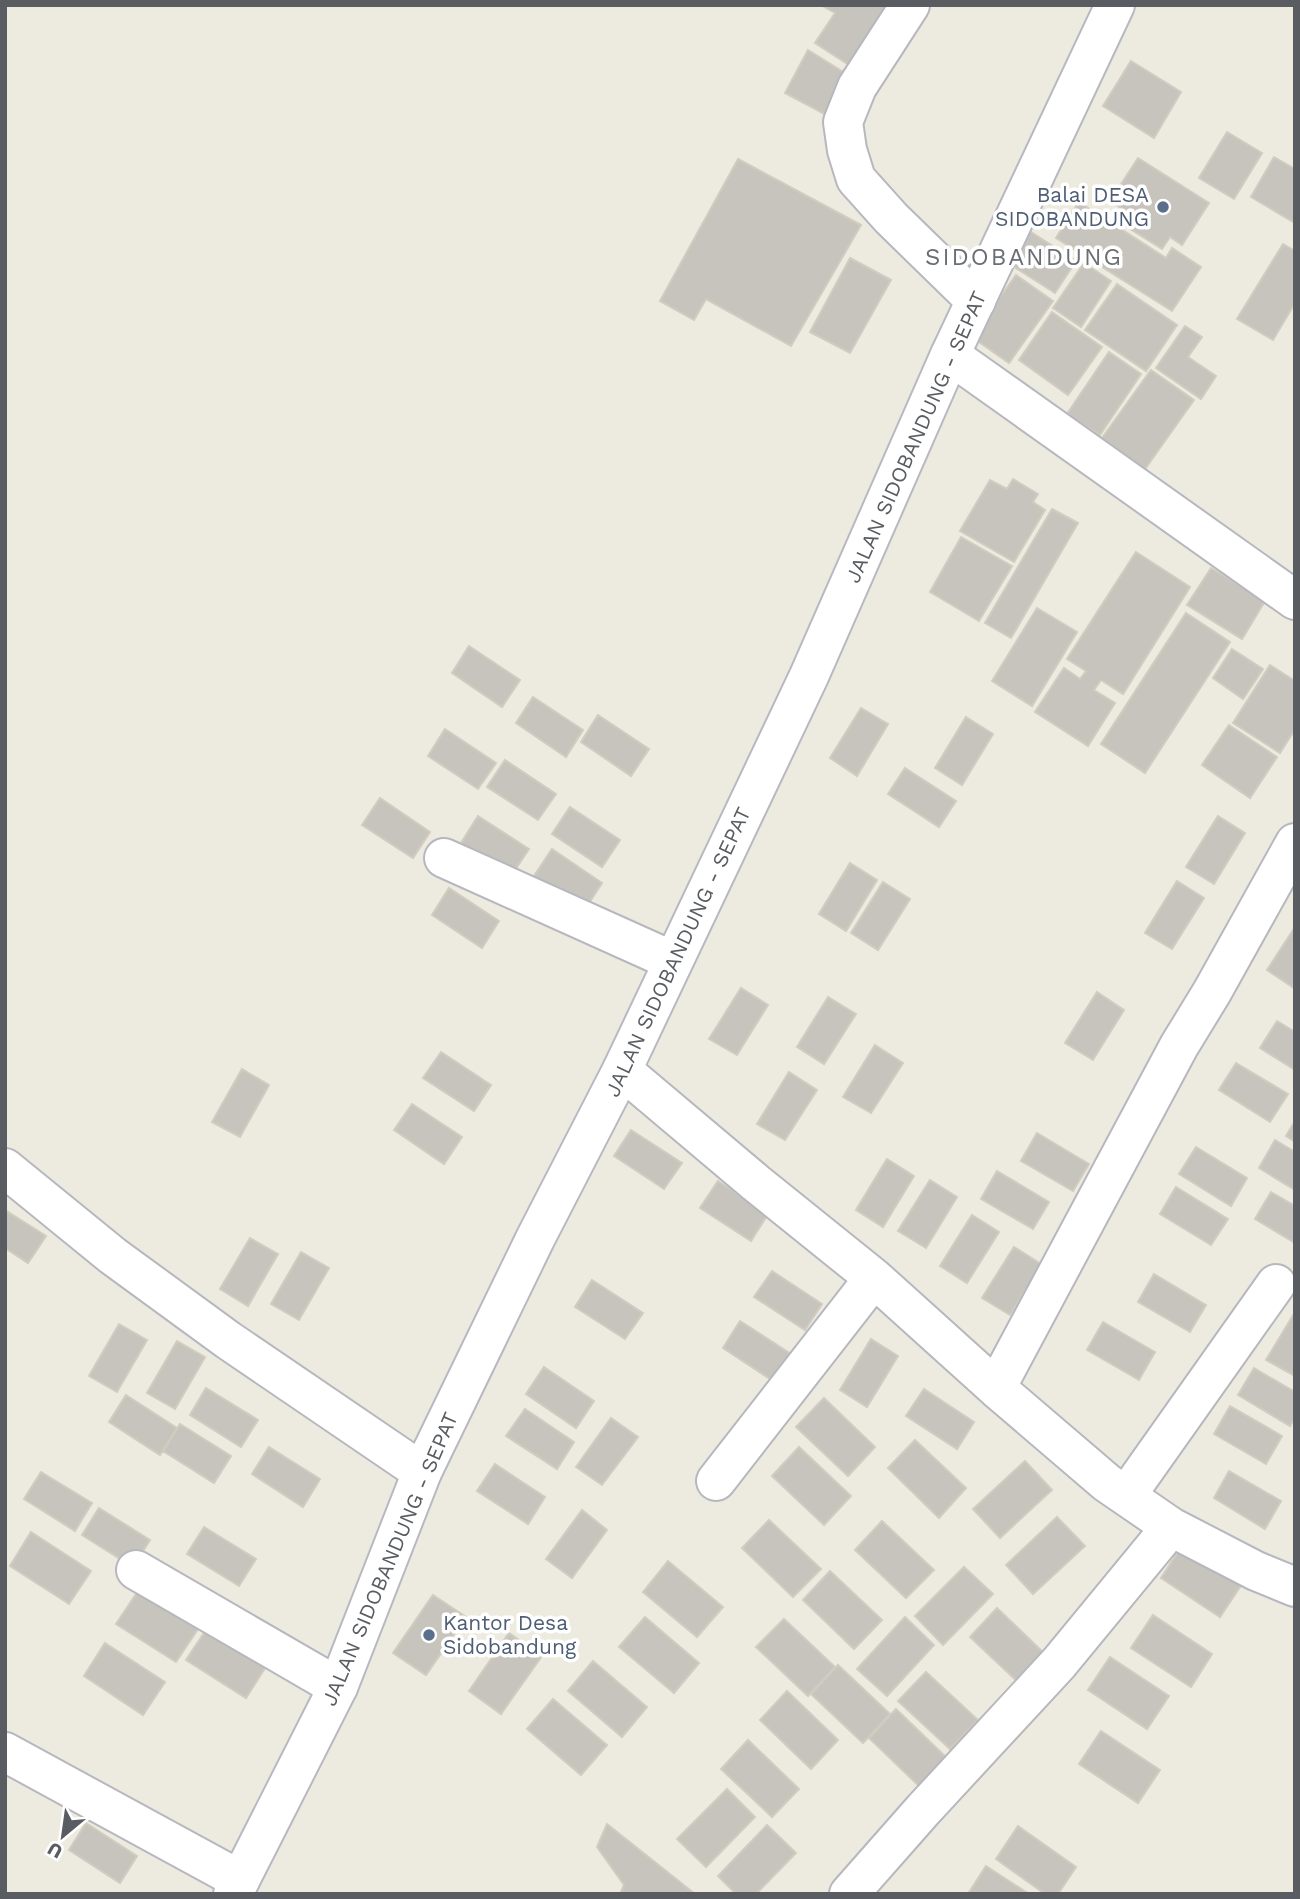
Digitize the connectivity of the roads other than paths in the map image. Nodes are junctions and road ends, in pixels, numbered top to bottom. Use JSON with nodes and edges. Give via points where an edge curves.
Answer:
{"nodes":[{"id":1,"x":910,"y":5,"type":"edge"},
{"id":2,"x":1115,"y":5,"type":"edge"},
{"id":3,"x":976,"y":302,"type":"junction"},
{"id":4,"x":950,"y":355,"type":"junction"},
{"id":5,"x":1295,"y":600,"type":"edge"},
{"id":6,"x":1295,"y":843,"type":"edge"},
{"id":7,"x":444,"y":858,"type":"dead end"},
{"id":8,"x":673,"y":961,"type":"junction"},
{"id":9,"x":622,"y":1070,"type":"junction"},
{"id":10,"x":5,"y":1168,"type":"edge"},
{"id":11,"x":874,"y":1278,"type":"junction"},
{"id":12,"x":1276,"y":1284,"type":"dead end"},
{"id":13,"x":996,"y":1388,"type":"junction"},
{"id":14,"x":422,"y":1472,"type":"junction"},
{"id":15,"x":716,"y":1481,"type":"dead end"},
{"id":16,"x":1126,"y":1496,"type":"junction"},
{"id":17,"x":1171,"y":1527,"type":"junction"},
{"id":18,"x":136,"y":1570,"type":"dead end"},
{"id":19,"x":1295,"y":1587,"type":"edge"},
{"id":20,"x":338,"y":1687,"type":"junction"},
{"id":21,"x":5,"y":1752,"type":"edge"},
{"id":22,"x":236,"y":1887,"type":"edge"},
{"id":23,"x":849,"y":1894,"type":"edge"}],
"edges":[{"from":1,"to":3,"type":"street","via":[[857,87],[843,122],[847,150],[856,179]]},
{"from":2,"to":3,"type":"street","name":"JALAN SIDOBANDUNG - SEPAT"},
{"from":3,"to":4,"type":"street","name":"JALAN SIDOBANDUNG - SEPAT"},
{"from":4,"to":5,"type":"street"},
{"from":4,"to":8,"type":"street","name":"JALAN SIDOBANDUNG - SEPAT","via":[[809,676]]},
{"from":6,"to":13,"type":"street","via":[[1179,1046]]},
{"from":7,"to":8,"type":"street"},
{"from":8,"to":9,"type":"street","name":"JALAN SIDOBANDUNG - SEPAT"},
{"from":9,"to":11,"type":"street"},
{"from":9,"to":14,"type":"street","name":"JALAN SIDOBANDUNG - SEPAT"},
{"from":10,"to":14,"type":"street","via":[[228,1340]]},
{"from":11,"to":13,"type":"street"},
{"from":11,"to":15,"type":"street"},
{"from":12,"to":16,"type":"street"},
{"from":13,"to":16,"type":"street"},
{"from":14,"to":20,"type":"street","name":"JALAN SIDOBANDUNG - SEPAT"},
{"from":16,"to":17,"type":"street"},
{"from":17,"to":19,"type":"street"},
{"from":17,"to":23,"type":"street","via":[[1059,1662]]},
{"from":18,"to":20,"type":"street"},
{"from":20,"to":22,"type":"street","name":"JALAN SIDOBANDUNG - SEPAT"},
{"from":21,"to":22,"type":"street"}]}
